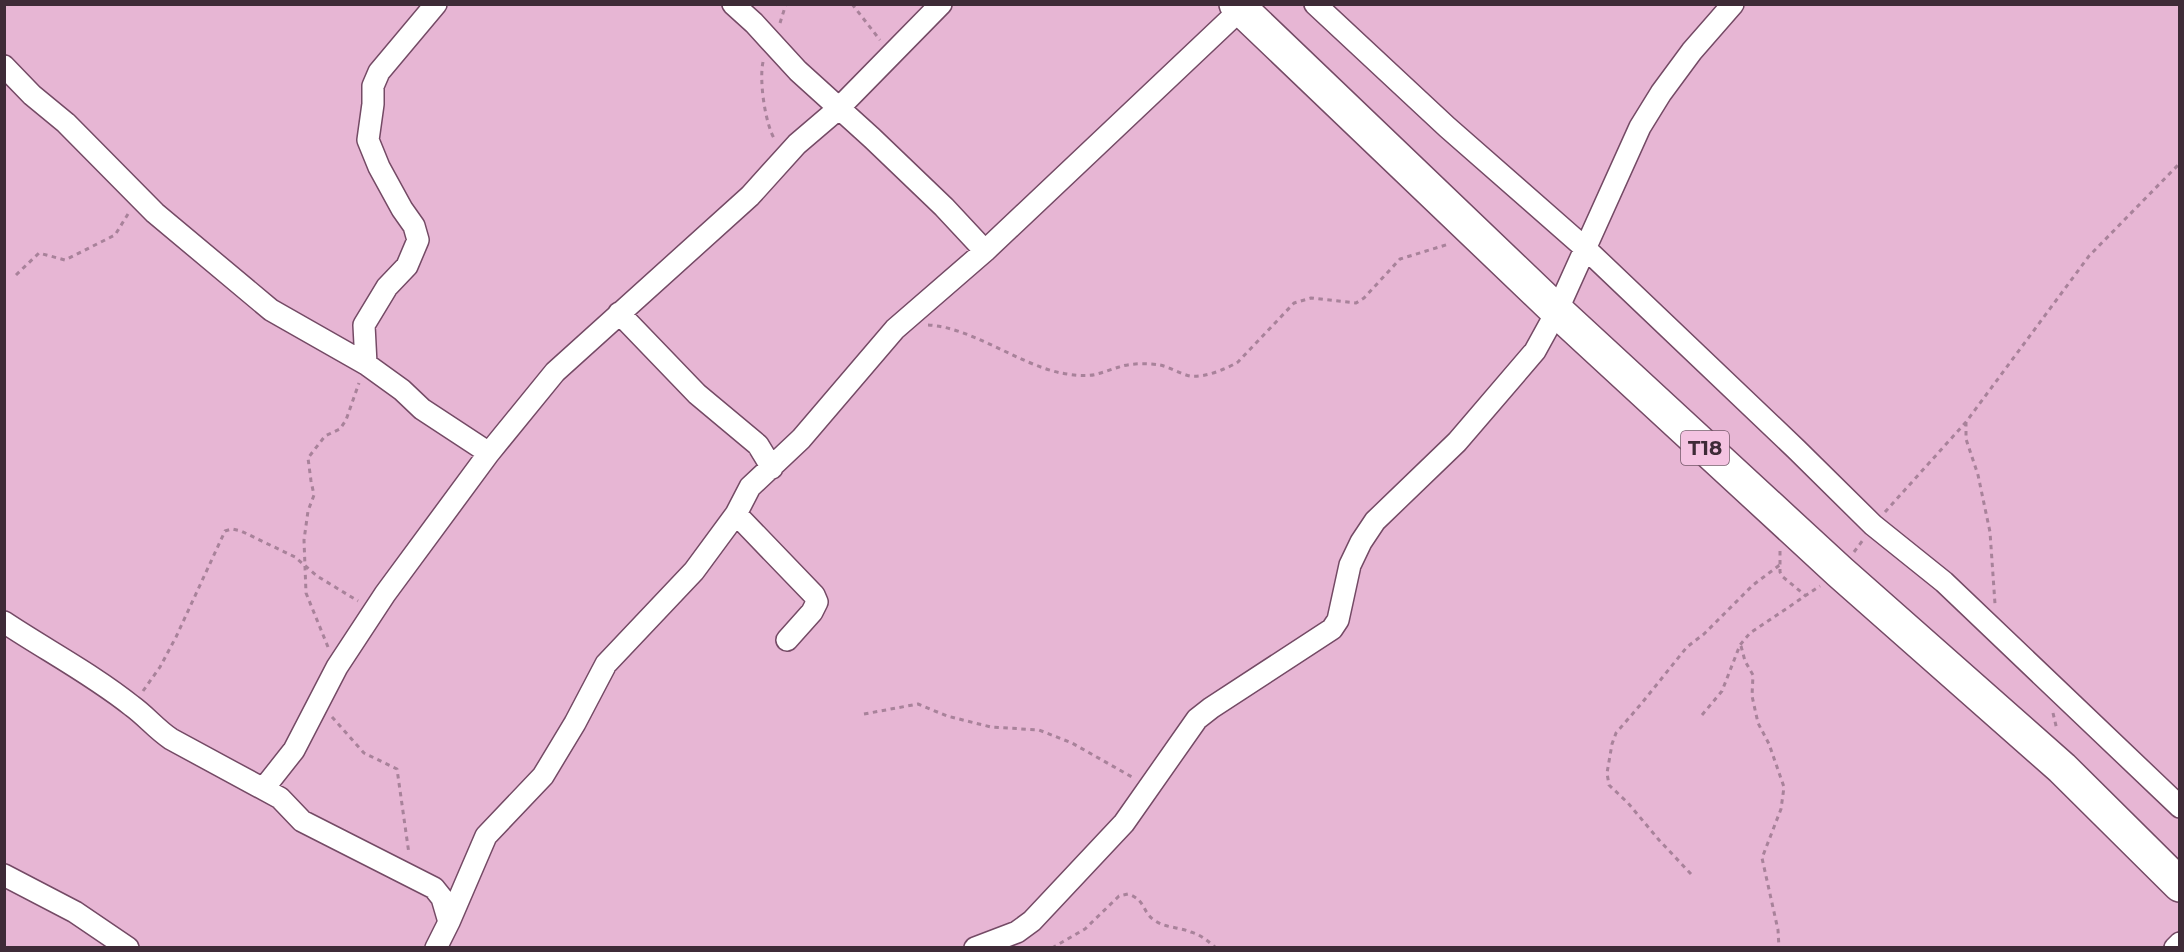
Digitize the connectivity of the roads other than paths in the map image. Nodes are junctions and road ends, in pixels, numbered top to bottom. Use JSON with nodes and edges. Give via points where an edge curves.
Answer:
{"nodes":[{"id":1,"x":436,"y":4,"type":"edge"},
{"id":2,"x":733,"y":4,"type":"edge"},
{"id":3,"x":940,"y":4,"type":"edge"},
{"id":4,"x":1315,"y":4,"type":"edge"},
{"id":5,"x":1733,"y":4,"type":"edge"},
{"id":6,"x":1239,"y":7,"type":"edge"},
{"id":7,"x":4,"y":66,"type":"edge"},
{"id":8,"x":838,"y":109,"type":"junction"},
{"id":9,"x":1586,"y":249,"type":"junction"},
{"id":10,"x":986,"y":251,"type":"junction"},
{"id":11,"x":1557,"y":311,"type":"junction"},
{"id":12,"x":618,"y":314,"type":"junction"},
{"id":13,"x":366,"y":364,"type":"junction"},
{"id":14,"x":489,"y":453,"type":"junction"},
{"id":15,"x":772,"y":468,"type":"junction"},
{"id":16,"x":736,"y":514,"type":"junction"},
{"id":17,"x":4,"y":622,"type":"edge"},
{"id":18,"x":787,"y":640,"type":"dead end"},
{"id":19,"x":264,"y":788,"type":"junction"},
{"id":20,"x":2180,"y":807,"type":"edge"},
{"id":21,"x":4,"y":875,"type":"edge"},
{"id":22,"x":2180,"y":885,"type":"edge"},
{"id":23,"x":449,"y":922,"type":"junction"},
{"id":24,"x":2180,"y":943,"type":"edge"},
{"id":25,"x":128,"y":948,"type":"edge"},
{"id":26,"x":436,"y":948,"type":"edge"},
{"id":27,"x":975,"y":948,"type":"edge"},
{"id":28,"x":2175,"y":948,"type":"edge"}],
"edges":[{"from":1,"to":13,"type":"street","via":[[379,72],[373,86],[368,140],[379,167],[414,226],[417,240],[406,266],[387,287],[364,325]]},
{"from":2,"to":8,"type":"street"},
{"from":3,"to":8,"type":"street"},
{"from":4,"to":9,"type":"street"},
{"from":5,"to":9,"type":"street","via":[[1692,51],[1640,127]]},
{"from":6,"to":10,"type":"street"},
{"from":6,"to":11,"type":"highway","number":"T18"},
{"from":7,"to":13,"type":"street","via":[[155,213],[271,310]]},
{"from":8,"to":10,"type":"street"},
{"from":8,"to":12,"type":"street","via":[[788,153],[734,212]]},
{"from":9,"to":11,"type":"street"},
{"from":9,"to":20,"type":"street","via":[[1874,525],[1944,582]]},
{"from":10,"to":15,"type":"street","via":[[895,329]]},
{"from":11,"to":22,"type":"highway","number":"T18","via":[[1840,572],[2062,768]]},
{"from":11,"to":27,"type":"street","via":[[1527,363],[1457,442],[1375,521],[1355,551],[1338,620],[1332,629],[1202,714],[1124,824],[1032,921],[1017,932]]},
{"from":12,"to":14,"type":"street","via":[[555,372]]},
{"from":12,"to":15,"type":"street","via":[[697,394],[758,445]]},
{"from":13,"to":14,"type":"street","via":[[422,409]]},
{"from":14,"to":19,"type":"street","via":[[337,667],[294,750]]},
{"from":15,"to":16,"type":"street","via":[[750,487]]},
{"from":16,"to":18,"type":"street","via":[[818,602]]},
{"from":16,"to":23,"type":"street","via":[[694,572],[606,664],[543,776],[486,836]]},
{"from":17,"to":19,"type":"street","via":[[133,706],[171,739]]},
{"from":19,"to":23,"type":"street","via":[[302,821],[434,888],[442,898]]},
{"from":21,"to":25,"type":"street","via":[[75,912]]},
{"from":23,"to":26,"type":"street"},
{"from":24,"to":28,"type":"street"}]}
